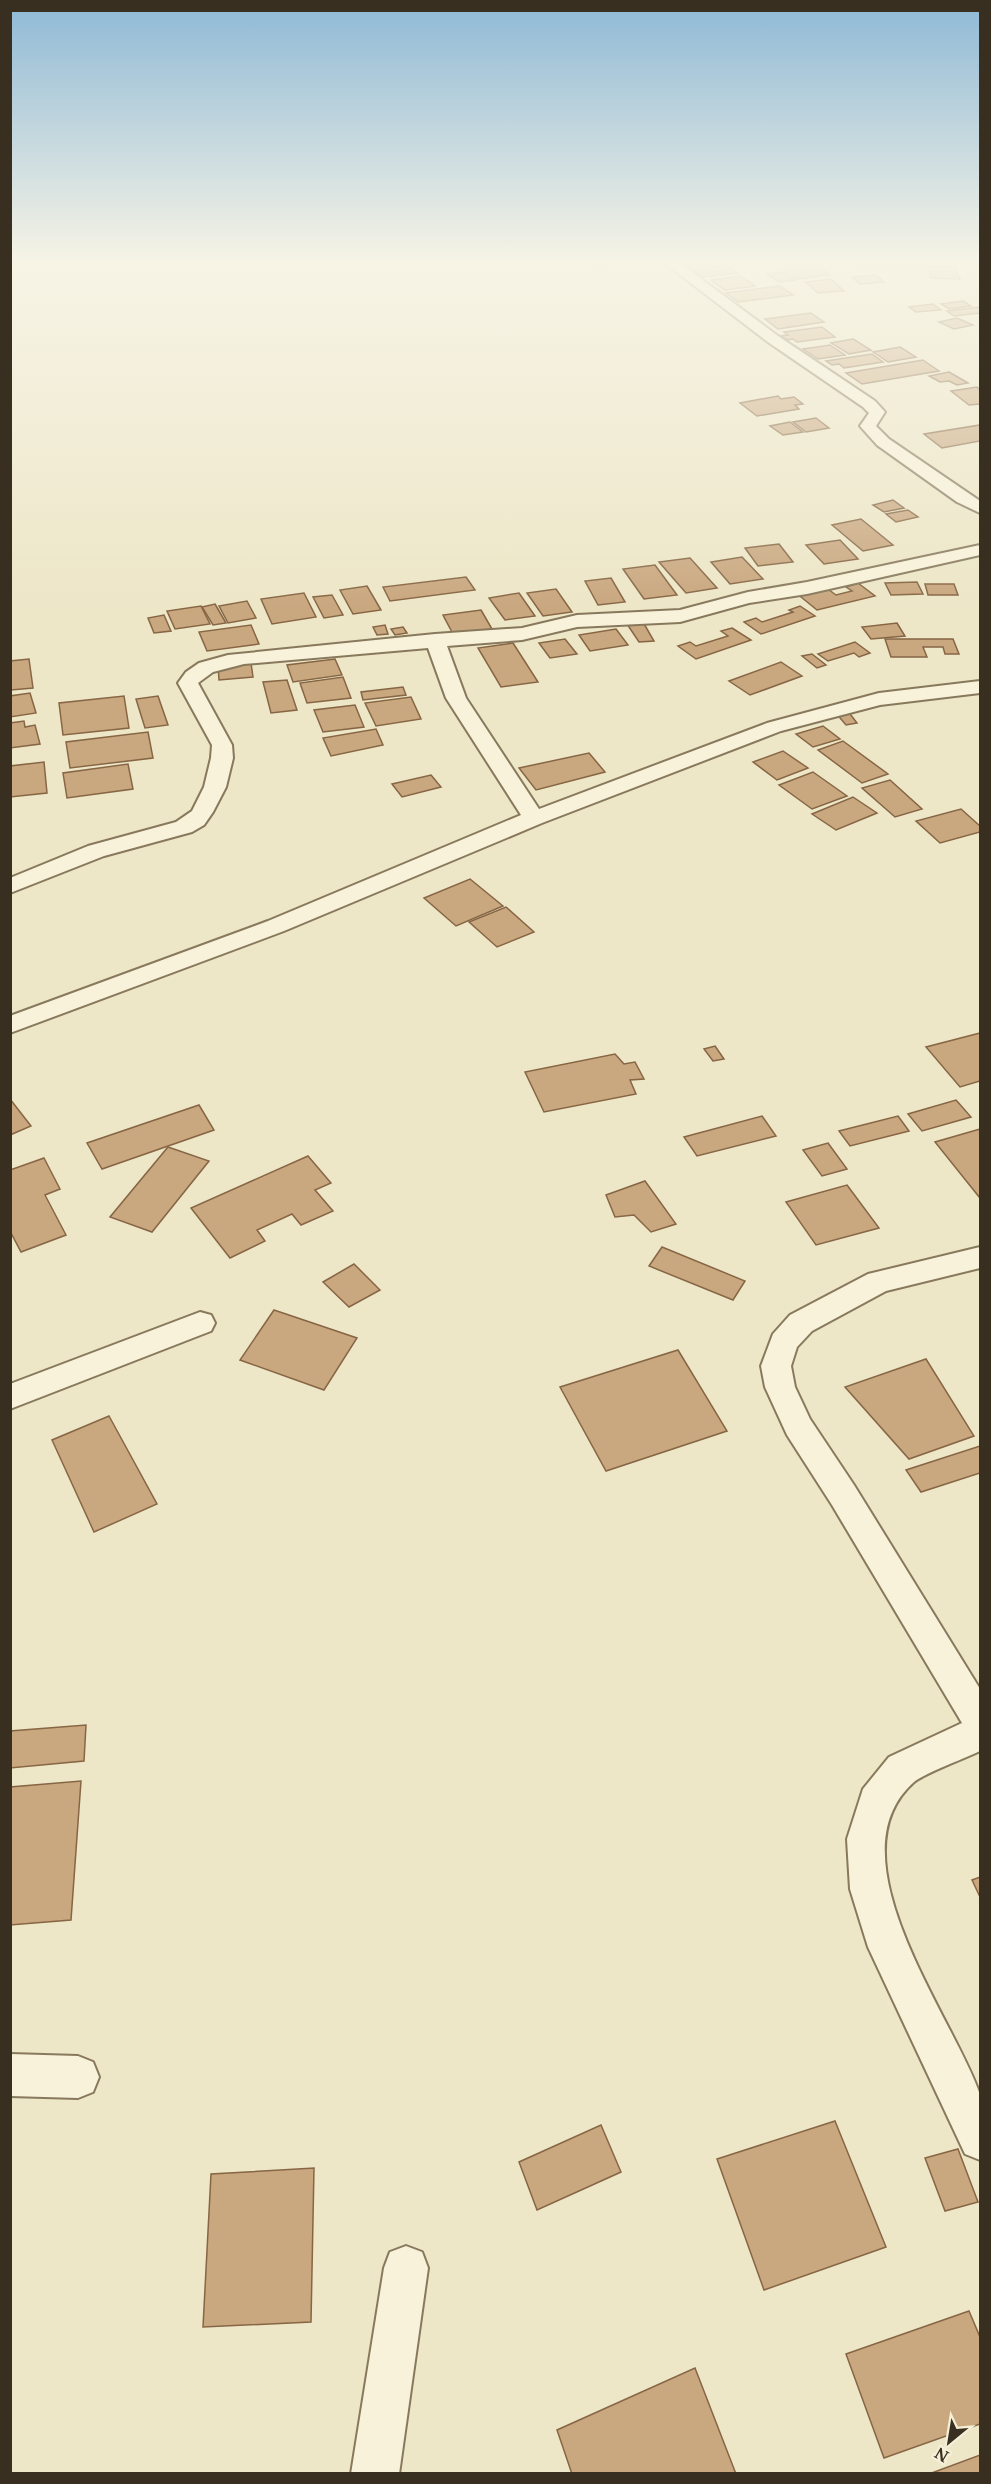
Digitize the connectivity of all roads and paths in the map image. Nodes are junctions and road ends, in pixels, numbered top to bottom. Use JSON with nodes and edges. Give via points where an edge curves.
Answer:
{"nodes":[{"id":1,"x":829,"y":377,"type":"edge"},
{"id":2,"x":981,"y":508,"type":"edge"},
{"id":3,"x":981,"y":550,"type":"edge"},
{"id":4,"x":435,"y":640,"type":"junction"},
{"id":5,"x":981,"y":687,"type":"edge"},
{"id":6,"x":534,"y":818,"type":"junction"},
{"id":7,"x":10,"y":886,"type":"edge"},
{"id":8,"x":10,"y":1025,"type":"edge"},
{"id":9,"x":981,"y":1258,"type":"edge"},
{"id":10,"x":200,"y":1323,"type":"dead end"},
{"id":11,"x":10,"y":1397,"type":"edge"},
{"id":12,"x":981,"y":1720,"type":"edge"},
{"id":13,"x":981,"y":1733,"type":"edge"},
{"id":14,"x":10,"y":2075,"type":"edge"},
{"id":15,"x":78,"y":2077,"type":"dead end"},
{"id":16,"x":981,"y":2139,"type":"edge"},
{"id":17,"x":406,"y":2268,"type":"dead end"},
{"id":18,"x":375,"y":2474,"type":"edge"}],
"edges":[{"from":1,"to":2,"type":"street","via":[[877,412],[868,426],[873,435]]},
{"from":3,"to":4,"type":"street","via":[[748,598],[680,616],[577,621],[522,634]]},
{"from":4,"to":6,"type":"street","via":[[456,698]]},
{"from":4,"to":7,"type":"street","via":[[244,658],[208,665],[188,683],[222,745],[222,758],[215,787],[196,820],[184,827],[96,850]]},
{"from":5,"to":6,"type":"street","via":[[879,699],[829,711],[736,741]]},
{"from":6,"to":8,"type":"street","via":[[276,927]]},
{"from":9,"to":12,"type":"street","via":[[878,1282],[801,1323],[784,1342],[776,1366],[780,1387],[798,1426]]},
{"from":10,"to":11,"type":"street"},
{"from":13,"to":16,"type":"street","via":[[902,1769],[876,1802],[866,1839],[869,1889],[888,1947]]},
{"from":14,"to":15,"type":"street"},
{"from":17,"to":18,"type":"street"}]}
